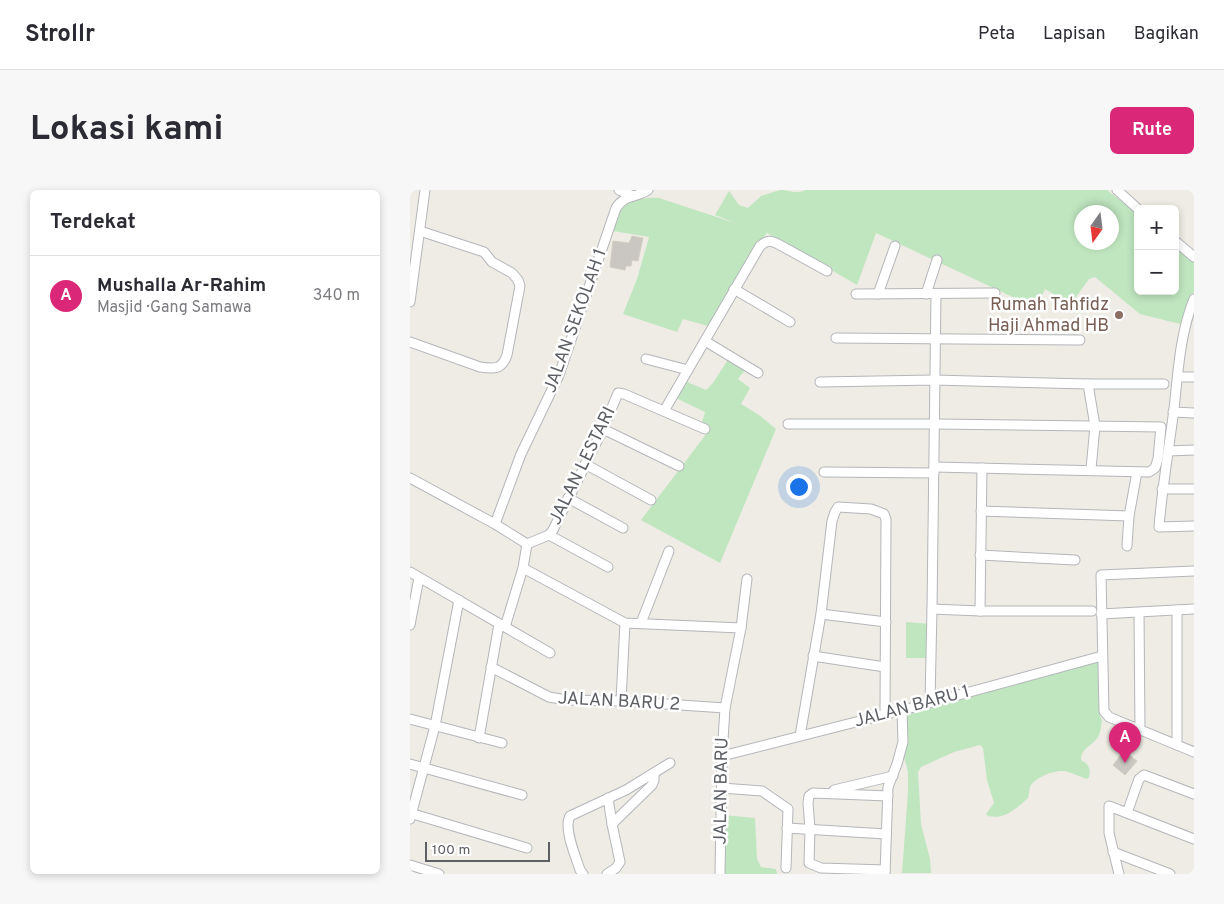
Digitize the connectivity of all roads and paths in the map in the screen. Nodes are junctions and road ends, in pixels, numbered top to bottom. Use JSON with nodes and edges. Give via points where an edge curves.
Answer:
{"nodes":[{"id":1,"x":425,"y":190,"type":"edge"},
{"id":2,"x":619,"y":190,"type":"edge"},
{"id":3,"x":648,"y":190,"type":"edge"},
{"id":4,"x":1117,"y":190,"type":"edge"},
{"id":5,"x":630,"y":195,"type":"junction"},
{"id":6,"x":1134,"y":205,"type":"edge"},
{"id":7,"x":420,"y":231,"type":"junction"},
{"id":8,"x":414,"y":244,"type":"edge"},
{"id":9,"x":1179,"y":244,"type":"edge"},
{"id":10,"x":896,"y":246,"type":"dead end"},
{"id":11,"x":1194,"y":257,"type":"edge"},
{"id":12,"x":937,"y":260,"type":"dead end"},
{"id":13,"x":826,"y":271,"type":"dead end"},
{"id":14,"x":734,"y":289,"type":"junction"},
{"id":15,"x":995,"y":293,"type":"dead end"},
{"id":16,"x":856,"y":294,"type":"dead end"},
{"id":17,"x":878,"y":294,"type":"junction"},
{"id":18,"x":926,"y":294,"type":"junction"},
{"id":19,"x":936,"y":294,"type":"junction"},
{"id":20,"x":1194,"y":299,"type":"edge"},
{"id":21,"x":410,"y":302,"type":"edge"},
{"id":22,"x":790,"y":322,"type":"dead end"},
{"id":23,"x":836,"y":338,"type":"dead end"},
{"id":24,"x":934,"y":338,"type":"junction"},
{"id":25,"x":1183,"y":338,"type":"junction"},
{"id":26,"x":1194,"y":338,"type":"edge"},
{"id":27,"x":1080,"y":340,"type":"dead end"},
{"id":28,"x":705,"y":341,"type":"junction"},
{"id":29,"x":410,"y":342,"type":"edge"},
{"id":30,"x":646,"y":359,"type":"dead end"},
{"id":31,"x":688,"y":370,"type":"junction"},
{"id":32,"x":758,"y":373,"type":"dead end"},
{"id":33,"x":1178,"y":377,"type":"junction"},
{"id":34,"x":1194,"y":377,"type":"edge"},
{"id":35,"x":934,"y":380,"type":"junction"},
{"id":36,"x":820,"y":382,"type":"dead end"},
{"id":37,"x":1088,"y":384,"type":"junction"},
{"id":38,"x":1164,"y":384,"type":"dead end"},
{"id":39,"x":664,"y":411,"type":"junction"},
{"id":40,"x":1173,"y":412,"type":"junction"},
{"id":41,"x":1194,"y":413,"type":"edge"},
{"id":42,"x":788,"y":424,"type":"dead end"},
{"id":43,"x":935,"y":424,"type":"junction"},
{"id":44,"x":1095,"y":426,"type":"junction"},
{"id":45,"x":603,"y":429,"type":"junction"},
{"id":46,"x":705,"y":430,"type":"dead end"},
{"id":47,"x":1194,"y":450,"type":"edge"},
{"id":48,"x":1168,"y":451,"type":"junction"},
{"id":49,"x":586,"y":464,"type":"junction"},
{"id":50,"x":679,"y":466,"type":"dead end"},
{"id":51,"x":982,"y":468,"type":"junction"},
{"id":52,"x":934,"y":470,"type":"junction"},
{"id":53,"x":1091,"y":470,"type":"junction"},
{"id":54,"x":824,"y":472,"type":"dead end"},
{"id":55,"x":1137,"y":472,"type":"junction"},
{"id":56,"x":410,"y":478,"type":"edge"},
{"id":57,"x":1162,"y":489,"type":"junction"},
{"id":58,"x":1194,"y":489,"type":"edge"},
{"id":59,"x":568,"y":498,"type":"junction"},
{"id":60,"x":651,"y":500,"type":"dead end"},
{"id":61,"x":981,"y":511,"type":"junction"},
{"id":62,"x":1129,"y":516,"type":"junction"},
{"id":63,"x":496,"y":524,"type":"junction"},
{"id":64,"x":1194,"y":526,"type":"edge"},
{"id":65,"x":623,"y":528,"type":"dead end"},
{"id":66,"x":549,"y":535,"type":"junction"},
{"id":67,"x":527,"y":544,"type":"junction"},
{"id":68,"x":1127,"y":546,"type":"dead end"},
{"id":69,"x":669,"y":551,"type":"dead end"},
{"id":70,"x":980,"y":555,"type":"junction"},
{"id":71,"x":1075,"y":560,"type":"dead end"},
{"id":72,"x":608,"y":567,"type":"dead end"},
{"id":73,"x":523,"y":568,"type":"junction"},
{"id":74,"x":1194,"y":571,"type":"edge"},
{"id":75,"x":410,"y":572,"type":"edge"},
{"id":76,"x":419,"y":578,"type":"junction"},
{"id":77,"x":748,"y":578,"type":"dead end"},
{"id":78,"x":459,"y":600,"type":"junction"},
{"id":79,"x":932,"y":609,"type":"junction"},
{"id":80,"x":1194,"y":609,"type":"edge"},
{"id":81,"x":1176,"y":610,"type":"junction"},
{"id":82,"x":980,"y":611,"type":"junction"},
{"id":83,"x":1092,"y":611,"type":"dead end"},
{"id":84,"x":1139,"y":613,"type":"junction"},
{"id":85,"x":820,"y":614,"type":"junction"},
{"id":86,"x":1102,"y":614,"type":"junction"},
{"id":87,"x":886,"y":622,"type":"junction"},
{"id":88,"x":625,"y":623,"type":"junction"},
{"id":89,"x":641,"y":623,"type":"junction"},
{"id":90,"x":410,"y":625,"type":"edge"},
{"id":91,"x":502,"y":625,"type":"junction"},
{"id":92,"x":741,"y":628,"type":"junction"},
{"id":93,"x":550,"y":653,"type":"dead end"},
{"id":94,"x":813,"y":656,"type":"junction"},
{"id":95,"x":1102,"y":656,"type":"junction"},
{"id":96,"x":491,"y":667,"type":"junction"},
{"id":97,"x":885,"y":667,"type":"junction"},
{"id":98,"x":621,"y":701,"type":"junction"},
{"id":99,"x":930,"y":702,"type":"junction"},
{"id":100,"x":725,"y":708,"type":"junction"},
{"id":101,"x":902,"y":710,"type":"junction"},
{"id":102,"x":885,"y":714,"type":"junction"},
{"id":103,"x":410,"y":719,"type":"edge"},
{"id":104,"x":435,"y":726,"type":"junction"},
{"id":105,"x":1140,"y":730,"type":"junction"},
{"id":106,"x":800,"y":736,"type":"junction"},
{"id":107,"x":479,"y":738,"type":"junction"},
{"id":108,"x":502,"y":743,"type":"dead end"},
{"id":109,"x":1177,"y":745,"type":"junction"},
{"id":110,"x":1194,"y":752,"type":"edge"},
{"id":111,"x":722,"y":756,"type":"junction"},
{"id":112,"x":670,"y":763,"type":"dead end"},
{"id":113,"x":410,"y":764,"type":"edge"},
{"id":114,"x":425,"y":768,"type":"junction"},
{"id":115,"x":654,"y":773,"type":"junction"},
{"id":116,"x":892,"y":776,"type":"junction"},
{"id":117,"x":722,"y":788,"type":"junction"},
{"id":118,"x":824,"y":792,"type":"junction"},
{"id":119,"x":1194,"y":794,"type":"edge"},
{"id":120,"x":522,"y":795,"type":"dead end"},
{"id":121,"x":888,"y":796,"type":"junction"},
{"id":122,"x":608,"y":798,"type":"junction"},
{"id":123,"x":1127,"y":813,"type":"junction"},
{"id":124,"x":410,"y":815,"type":"edge"},
{"id":125,"x":612,"y":824,"type":"junction"},
{"id":126,"x":787,"y":828,"type":"junction"},
{"id":127,"x":810,"y":829,"type":"junction"},
{"id":128,"x":886,"y":834,"type":"junction"},
{"id":129,"x":1194,"y":839,"type":"edge"},
{"id":130,"x":526,"y":848,"type":"dead end"},
{"id":131,"x":1113,"y":852,"type":"junction"},
{"id":132,"x":410,"y":865,"type":"edge"},
{"id":133,"x":786,"y":868,"type":"dead end"},
{"id":134,"x":885,"y":872,"type":"edge"},
{"id":135,"x":439,"y":874,"type":"edge"},
{"id":136,"x":583,"y":874,"type":"edge"},
{"id":137,"x":607,"y":874,"type":"edge"},
{"id":138,"x":720,"y":874,"type":"edge"},
{"id":139,"x":1119,"y":874,"type":"edge"},
{"id":140,"x":1170,"y":874,"type":"edge"}],
"edges":[{"from":1,"to":7,"type":"street"},
{"from":2,"to":5,"type":"street"},
{"from":3,"to":5,"type":"street"},
{"from":4,"to":6,"type":"street"},
{"from":5,"to":63,"type":"street","name":"JALAN SEKOLAH 1","via":[[616,208],[559,375],[521,454]]},
{"from":7,"to":8,"type":"street"},
{"from":7,"to":29,"type":"street","via":[[484,252],[492,262],[512,273],[520,286],[507,356],[500,367],[480,367]]},
{"from":8,"to":21,"type":"street"},
{"from":9,"to":11,"type":"street"},
{"from":10,"to":17,"type":"street"},
{"from":12,"to":18,"type":"street"},
{"from":13,"to":14,"type":"street","via":[[771,240],[760,246]]},
{"from":14,"to":22,"type":"street"},
{"from":14,"to":28,"type":"street"},
{"from":15,"to":19,"type":"street"},
{"from":16,"to":17,"type":"street"},
{"from":17,"to":18,"type":"street"},
{"from":18,"to":19,"type":"street"},
{"from":19,"to":24,"type":"street"},
{"from":20,"to":25,"type":"street"},
{"from":23,"to":24,"type":"street"},
{"from":24,"to":27,"type":"street"},
{"from":24,"to":35,"type":"street"},
{"from":25,"to":26,"type":"street"},
{"from":25,"to":33,"type":"street"},
{"from":28,"to":31,"type":"street"},
{"from":28,"to":32,"type":"street"},
{"from":30,"to":31,"type":"street"},
{"from":31,"to":39,"type":"street"},
{"from":33,"to":34,"type":"street"},
{"from":33,"to":40,"type":"street"},
{"from":35,"to":36,"type":"street"},
{"from":35,"to":37,"type":"street"},
{"from":35,"to":43,"type":"street"},
{"from":37,"to":38,"type":"street"},
{"from":37,"to":44,"type":"street"},
{"from":39,"to":45,"type":"street","name":"JALAN LESTARI","via":[[619,392]]},
{"from":39,"to":46,"type":"street"},
{"from":40,"to":41,"type":"street"},
{"from":40,"to":48,"type":"street"},
{"from":42,"to":43,"type":"street"},
{"from":43,"to":44,"type":"street"},
{"from":43,"to":52,"type":"street"},
{"from":44,"to":53,"type":"street"},
{"from":44,"to":55,"type":"street","via":[[1161,426],[1155,468],[1149,472]]},
{"from":45,"to":49,"type":"street","name":"JALAN LESTARI"},
{"from":45,"to":50,"type":"street"},
{"from":47,"to":48,"type":"street"},
{"from":48,"to":57,"type":"street"},
{"from":49,"to":59,"type":"street","name":"JALAN LESTARI"},
{"from":49,"to":60,"type":"street"},
{"from":51,"to":52,"type":"street"},
{"from":51,"to":53,"type":"street"},
{"from":51,"to":61,"type":"street"},
{"from":52,"to":54,"type":"street"},
{"from":52,"to":79,"type":"street"},
{"from":53,"to":55,"type":"street"},
{"from":55,"to":62,"type":"street"},
{"from":56,"to":63,"type":"street"},
{"from":57,"to":58,"type":"street"},
{"from":57,"to":64,"type":"street","via":[[1159,527]]},
{"from":59,"to":65,"type":"street"},
{"from":59,"to":66,"type":"street","name":"JALAN LESTARI"},
{"from":61,"to":62,"type":"street"},
{"from":61,"to":70,"type":"street"},
{"from":62,"to":68,"type":"street"},
{"from":63,"to":67,"type":"street"},
{"from":66,"to":67,"type":"street","name":"JALAN LESTARI"},
{"from":66,"to":72,"type":"street"},
{"from":67,"to":73,"type":"street"},
{"from":69,"to":89,"type":"street"},
{"from":70,"to":71,"type":"street"},
{"from":70,"to":82,"type":"street"},
{"from":73,"to":88,"type":"street"},
{"from":73,"to":91,"type":"street"},
{"from":74,"to":86,"type":"street","via":[[1101,575]]},
{"from":75,"to":76,"type":"street"},
{"from":76,"to":78,"type":"street"},
{"from":76,"to":90,"type":"street"},
{"from":77,"to":92,"type":"street","name":"JALAN BARU"},
{"from":78,"to":91,"type":"street"},
{"from":78,"to":104,"type":"street"},
{"from":79,"to":82,"type":"street"},
{"from":79,"to":99,"type":"street"},
{"from":80,"to":81,"type":"street"},
{"from":81,"to":84,"type":"street"},
{"from":81,"to":109,"type":"street"},
{"from":82,"to":83,"type":"street"},
{"from":84,"to":86,"type":"street"},
{"from":84,"to":105,"type":"street"},
{"from":85,"to":87,"type":"street"},
{"from":85,"to":87,"type":"street","via":[[834,512],[844,506],[871,509],[884,514],[886,519]]},
{"from":85,"to":94,"type":"street"},
{"from":86,"to":95,"type":"street"},
{"from":87,"to":97,"type":"street"},
{"from":88,"to":89,"type":"street"},
{"from":88,"to":98,"type":"street"},
{"from":89,"to":92,"type":"street"},
{"from":91,"to":93,"type":"street"},
{"from":91,"to":96,"type":"street"},
{"from":92,"to":100,"type":"street","name":"JALAN BARU"},
{"from":94,"to":97,"type":"street"},
{"from":94,"to":106,"type":"street"},
{"from":95,"to":99,"type":"street","name":"JALAN BARU 1"},
{"from":95,"to":105,"type":"street","via":[[1104,711],[1109,717]]},
{"from":96,"to":98,"type":"street","name":"JALAN BARU 2","via":[[549,697]]},
{"from":96,"to":107,"type":"street"},
{"from":97,"to":102,"type":"street"},
{"from":98,"to":100,"type":"street","name":"JALAN BARU 2"},
{"from":99,"to":101,"type":"street","name":"JALAN BARU 1"},
{"from":100,"to":111,"type":"street","name":"JALAN BARU"},
{"from":101,"to":102,"type":"street","name":"JALAN BARU 1"},
{"from":101,"to":116,"type":"street","via":[[903,742]]},
{"from":102,"to":106,"type":"street","name":"JALAN BARU 1"},
{"from":103,"to":104,"type":"street"},
{"from":104,"to":107,"type":"street"},
{"from":104,"to":114,"type":"street"},
{"from":105,"to":109,"type":"street"},
{"from":106,"to":111,"type":"street","name":"JALAN BARU 1"},
{"from":107,"to":108,"type":"street"},
{"from":109,"to":110,"type":"street"},
{"from":111,"to":117,"type":"street","name":"JALAN BARU"},
{"from":112,"to":115,"type":"street"},
{"from":113,"to":114,"type":"street"},
{"from":114,"to":120,"type":"street"},
{"from":114,"to":124,"type":"street"},
{"from":115,"to":122,"type":"street"},
{"from":115,"to":125,"type":"street","via":[[652,785]]},
{"from":116,"to":118,"type":"street"},
{"from":116,"to":121,"type":"street"},
{"from":117,"to":126,"type":"street","via":[[762,791],[788,809]]},
{"from":117,"to":138,"type":"street","name":"JALAN BARU"},
{"from":118,"to":121,"type":"street"},
{"from":118,"to":127,"type":"street","via":[[809,796]]},
{"from":119,"to":123,"type":"street","via":[[1144,775],[1139,779]]},
{"from":121,"to":128,"type":"street"},
{"from":122,"to":125,"type":"street"},
{"from":122,"to":136,"type":"street","via":[[570,816],[567,821]]},
{"from":123,"to":129,"type":"street"},
{"from":123,"to":131,"type":"street","via":[[1109,806]]},
{"from":124,"to":130,"type":"street"},
{"from":125,"to":137,"type":"street","via":[[620,862]]},
{"from":126,"to":127,"type":"street"},
{"from":126,"to":133,"type":"street"},
{"from":127,"to":128,"type":"street"},
{"from":127,"to":134,"type":"street","via":[[809,863],[813,866]]},
{"from":128,"to":134,"type":"street"},
{"from":131,"to":139,"type":"street"},
{"from":131,"to":140,"type":"street"},
{"from":132,"to":135,"type":"street"}]}
